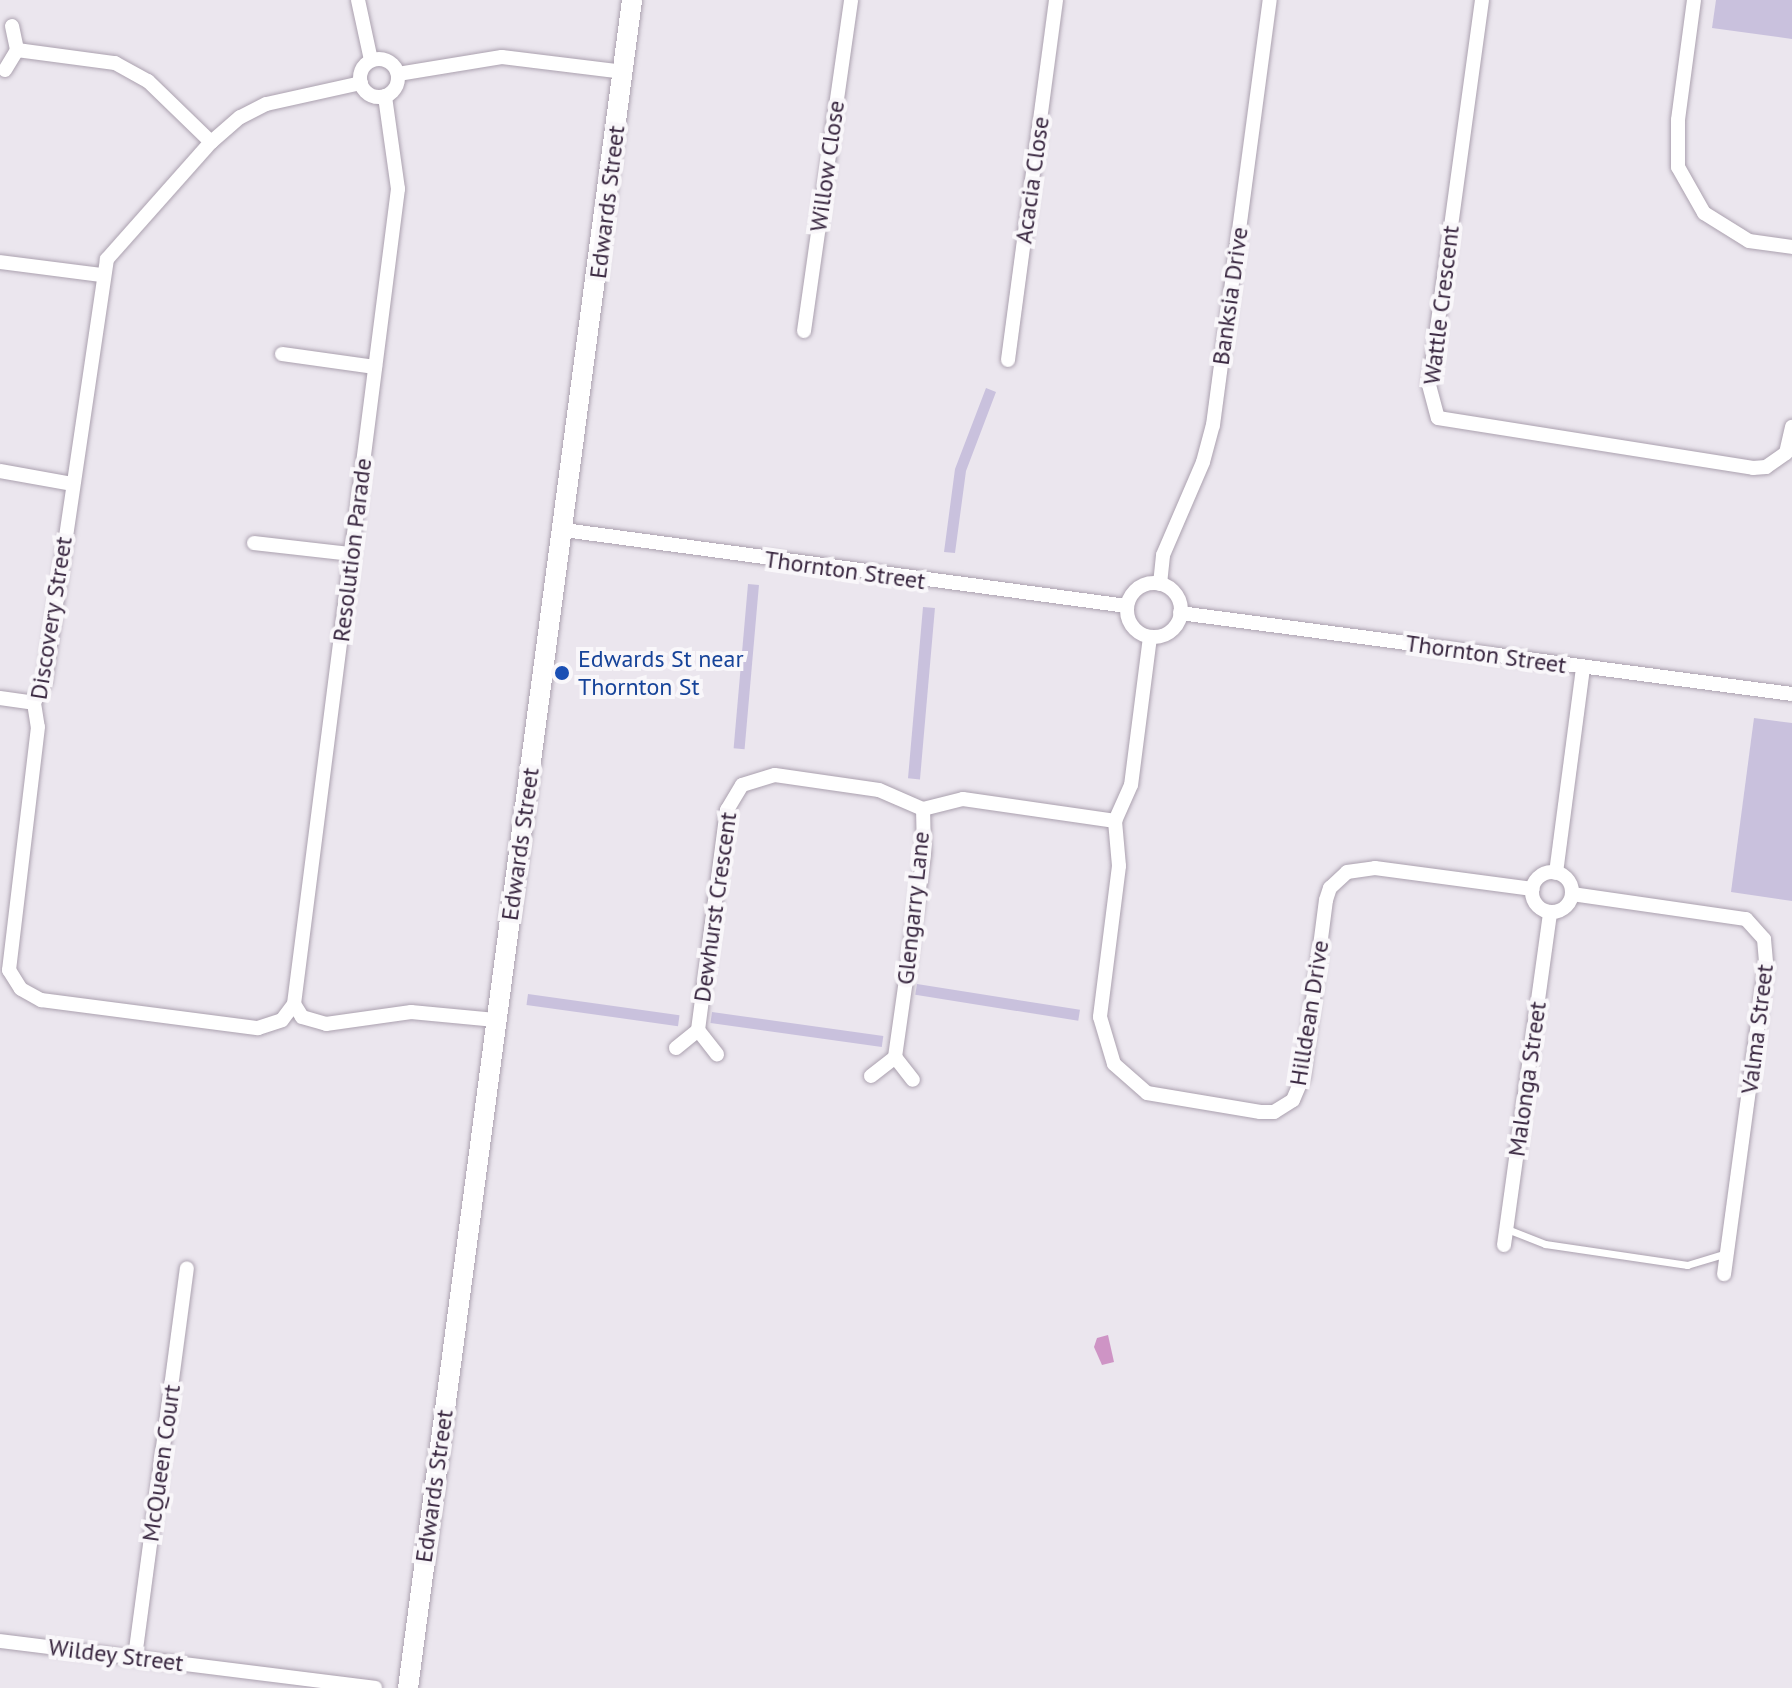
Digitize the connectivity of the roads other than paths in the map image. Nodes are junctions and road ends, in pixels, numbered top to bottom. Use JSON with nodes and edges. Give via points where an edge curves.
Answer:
{"nodes":[{"id":1,"x":358,"y":0,"type":"edge"},
{"id":2,"x":632,"y":0,"type":"edge"},
{"id":3,"x":851,"y":0,"type":"edge"},
{"id":4,"x":1056,"y":0,"type":"edge"},
{"id":5,"x":1270,"y":0,"type":"edge"},
{"id":6,"x":1482,"y":0,"type":"edge"},
{"id":7,"x":1694,"y":0,"type":"edge"},
{"id":8,"x":12,"y":26,"type":"dead end"},
{"id":9,"x":17,"y":50,"type":"junction"},
{"id":10,"x":371,"y":60,"type":"junction"},
{"id":11,"x":5,"y":70,"type":"dead end"},
{"id":12,"x":624,"y":72,"type":"junction"},
{"id":13,"x":398,"y":74,"type":"junction"},
{"id":14,"x":361,"y":83,"type":"junction"},
{"id":15,"x":385,"y":96,"type":"junction"},
{"id":16,"x":211,"y":142,"type":"junction"},
{"id":17,"x":1792,"y":247,"type":"edge"},
{"id":18,"x":0,"y":262,"type":"edge"},
{"id":19,"x":102,"y":275,"type":"junction"},
{"id":20,"x":804,"y":331,"type":"dead end"},
{"id":21,"x":282,"y":354,"type":"dead end"},
{"id":22,"x":1008,"y":360,"type":"dead end"},
{"id":23,"x":375,"y":367,"type":"junction"},
{"id":24,"x":1792,"y":427,"type":"edge"},
{"id":25,"x":0,"y":471,"type":"edge"},
{"id":26,"x":72,"y":484,"type":"junction"},
{"id":27,"x":564,"y":530,"type":"junction"},
{"id":28,"x":254,"y":543,"type":"dead end"},
{"id":29,"x":351,"y":554,"type":"junction"},
{"id":30,"x":1160,"y":584,"type":"junction"},
{"id":31,"x":1127,"y":606,"type":"junction"},
{"id":32,"x":1180,"y":613,"type":"junction"},
{"id":33,"x":1150,"y":637,"type":"junction"},
{"id":34,"x":1583,"y":667,"type":"junction"},
{"id":35,"x":1792,"y":694,"type":"edge"},
{"id":36,"x":0,"y":698,"type":"edge"},
{"id":37,"x":34,"y":703,"type":"junction"},
{"id":38,"x":923,"y":809,"type":"junction"},
{"id":39,"x":1115,"y":821,"type":"junction"},
{"id":40,"x":1556,"y":873,"type":"junction"},
{"id":41,"x":1533,"y":889,"type":"junction"},
{"id":42,"x":0,"y":892,"type":"edge"},
{"id":43,"x":16,"y":894,"type":"junction"},
{"id":44,"x":1572,"y":894,"type":"junction"},
{"id":45,"x":1550,"y":912,"type":"junction"},
{"id":46,"x":294,"y":1004,"type":"junction"},
{"id":47,"x":496,"y":1020,"type":"junction"},
{"id":48,"x":698,"y":1030,"type":"junction"},
{"id":49,"x":676,"y":1048,"type":"dead end"},
{"id":50,"x":717,"y":1054,"type":"dead end"},
{"id":51,"x":895,"y":1057,"type":"junction"},
{"id":52,"x":871,"y":1076,"type":"dead end"},
{"id":53,"x":913,"y":1080,"type":"dead end"},
{"id":54,"x":1507,"y":1229,"type":"junction"},
{"id":55,"x":1504,"y":1245,"type":"dead end"},
{"id":56,"x":1727,"y":1253,"type":"junction"},
{"id":57,"x":187,"y":1268,"type":"dead end"},
{"id":58,"x":1724,"y":1274,"type":"dead end"},
{"id":59,"x":0,"y":1641,"type":"edge"},
{"id":60,"x":135,"y":1657,"type":"junction"},
{"id":61,"x":375,"y":1688,"type":"edge"},
{"id":62,"x":408,"y":1688,"type":"edge"}],
"edges":[{"from":1,"to":10,"type":"street"},
{"from":2,"to":12,"type":"main road","name":"Edwards Street"},
{"from":3,"to":20,"type":"street","name":"Willow Close"},
{"from":4,"to":22,"type":"street","name":"Acacia Close"},
{"from":5,"to":30,"type":"street","name":"Banksia Drive","via":[[1213,425],[1163,555]]},
{"from":6,"to":24,"type":"street","name":"Wattle Crescent","via":[[1429,385],[1438,418],[1753,468],[1766,467],[1786,453]]},
{"from":7,"to":17,"type":"street","via":[[1678,120],[1678,167],[1704,213],[1749,241]]},
{"from":8,"to":9,"type":"street"},
{"from":9,"to":11,"type":"street"},
{"from":9,"to":16,"type":"street","via":[[115,63],[148,81]]},
{"from":10,"to":13,"type":"street","via":[[386,60]]},
{"from":10,"to":14,"type":"street","via":[[361,71]]},
{"from":12,"to":13,"type":"street","via":[[502,57]]},
{"from":12,"to":27,"type":"main road","name":"Edwards Street"},
{"from":13,"to":15,"type":"street","via":[[394,89]]},
{"from":14,"to":15,"type":"street","via":[[372,95]]},
{"from":14,"to":16,"type":"street","name":"Discovery Street","via":[[266,104],[240,117]]},
{"from":15,"to":23,"type":"street","name":"Resolution Parade","via":[[398,189]]},
{"from":16,"to":19,"type":"street","name":"Discovery Street","via":[[115,248]]},
{"from":18,"to":19,"type":"street"},
{"from":19,"to":26,"type":"street","name":"Discovery Street"},
{"from":21,"to":23,"type":"street"},
{"from":23,"to":29,"type":"street","name":"Resolution Parade"},
{"from":25,"to":26,"type":"street"},
{"from":26,"to":37,"type":"street","name":"Discovery Street","via":[[45,681]]},
{"from":27,"to":31,"type":"street","name":"Thornton Street"},
{"from":27,"to":47,"type":"main road","name":"Edwards Street"},
{"from":28,"to":29,"type":"street"},
{"from":29,"to":46,"type":"street","name":"Resolution Parade"},
{"from":30,"to":31,"type":"street","via":[[1139,588]]},
{"from":30,"to":32,"type":"street","via":[[1174,592]]},
{"from":31,"to":33,"type":"street","via":[[1135,630]]},
{"from":32,"to":33,"type":"street","via":[[1173,629]]},
{"from":32,"to":34,"type":"street","name":"Thornton Street"},
{"from":33,"to":39,"type":"street","name":"Hilldean Drive","via":[[1131,785]]},
{"from":34,"to":35,"type":"street","name":"Thornton Street"},
{"from":34,"to":40,"type":"street"},
{"from":36,"to":37,"type":"street"},
{"from":37,"to":43,"type":"street","name":"Discovery Street","via":[[38,727]]},
{"from":38,"to":39,"type":"street","name":"Glengarry Lane","via":[[963,799]]},
{"from":38,"to":48,"type":"street","name":"Dewhurst Crescent","via":[[879,790],[775,775],[754,777],[742,785],[727,810]]},
{"from":38,"to":51,"type":"street","name":"Glengarry Lane","via":[[924,852]]},
{"from":39,"to":41,"type":"street","name":"Hilldean Drive","via":[[1119,866],[1100,1017],[1102,1039],[1114,1064],[1135,1085],[1183,1103],[1274,1112],[1293,1100],[1303,1077],[1326,900],[1347,872],[1375,868]]},
{"from":40,"to":41,"type":"street","via":[[1543,874]]},
{"from":40,"to":44,"type":"street","via":[[1570,883]]},
{"from":41,"to":45,"type":"street","via":[[1536,904]]},
{"from":42,"to":43,"type":"street"},
{"from":43,"to":46,"type":"street","name":"Discovery Street","via":[[9,970],[30,996],[258,1028],[282,1020]]},
{"from":44,"to":45,"type":"street","via":[[1562,909]]},
{"from":44,"to":56,"type":"street","name":"Valma Street","via":[[1746,919],[1764,939],[1766,964]]},
{"from":45,"to":54,"type":"street","name":"Malonga Street"},
{"from":46,"to":47,"type":"street","via":[[302,1017],[326,1024],[411,1012]]},
{"from":47,"to":62,"type":"main road","name":"Edwards Street"},
{"from":48,"to":49,"type":"street","name":"Dewhurst Crescent"},
{"from":48,"to":50,"type":"street","name":"Dewhurst Crescent"},
{"from":51,"to":52,"type":"street"},
{"from":51,"to":53,"type":"street"},
{"from":54,"to":55,"type":"street","name":"Malonga Street"},
{"from":54,"to":56,"type":"lane","via":[[1545,1244],[1687,1265]]},
{"from":56,"to":58,"type":"street","name":"Valma Street"},
{"from":57,"to":60,"type":"street","name":"McQueen Court"},
{"from":59,"to":60,"type":"street","name":"Wildey Street"},
{"from":60,"to":61,"type":"street","name":"Wildey Street"}]}
